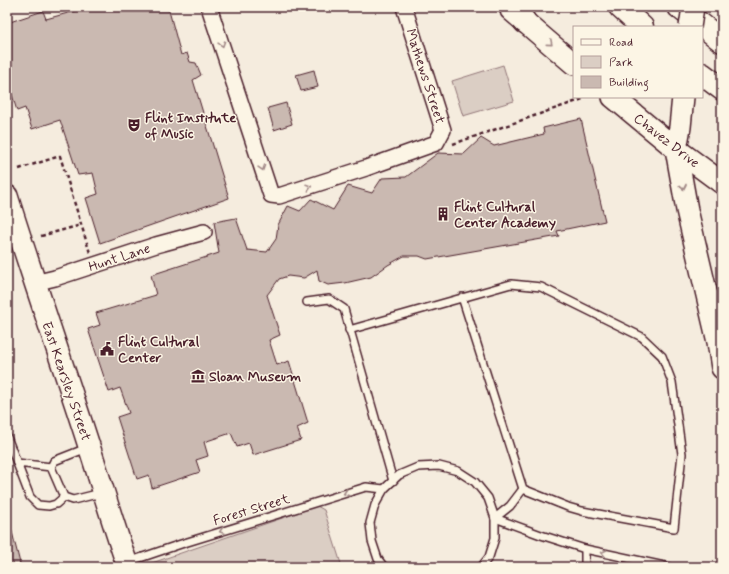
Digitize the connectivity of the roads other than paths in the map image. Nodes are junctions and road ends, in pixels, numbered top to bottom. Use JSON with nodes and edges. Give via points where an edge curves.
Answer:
{"nodes":[{"id":1,"x":210,"y":7,"type":"edge"},
{"id":2,"x":404,"y":7,"type":"edge"},
{"id":3,"x":508,"y":7,"type":"edge"},
{"id":4,"x":620,"y":7,"type":"edge"},
{"id":5,"x":679,"y":7,"type":"edge"},
{"id":6,"x":693,"y":7,"type":"edge"},
{"id":7,"x":520,"y":14,"type":"edge"},
{"id":8,"x":641,"y":26,"type":"edge"},
{"id":9,"x":690,"y":26,"type":"edge"},
{"id":10,"x":722,"y":41,"type":"edge"},
{"id":11,"x":573,"y":63,"type":"edge"},
{"id":12,"x":703,"y":75,"type":"edge"},
{"id":13,"x":722,"y":89,"type":"edge"},
{"id":14,"x":614,"y":98,"type":"edge"},
{"id":15,"x":682,"y":102,"type":"edge"},
{"id":16,"x":676,"y":149,"type":"junction"},
{"id":17,"x":722,"y":183,"type":"edge"},
{"id":18,"x":7,"y":196,"type":"edge"},
{"id":19,"x":204,"y":232,"type":"dead end"},
{"id":20,"x":34,"y":283,"type":"junction"},
{"id":21,"x":462,"y":297,"type":"junction"},
{"id":22,"x":306,"y":302,"type":"dead end"},
{"id":23,"x":350,"y":330,"type":"junction"},
{"id":24,"x":720,"y":342,"type":"edge"},
{"id":25,"x":722,"y":368,"type":"edge"},
{"id":26,"x":7,"y":438,"type":"edge"},
{"id":27,"x":89,"y":447,"type":"junction"},
{"id":28,"x":17,"y":463,"type":"junction"},
{"id":29,"x":51,"y":467,"type":"junction"},
{"id":30,"x":393,"y":481,"type":"junction"},
{"id":31,"x":384,"y":489,"type":"junction"},
{"id":32,"x":523,"y":489,"type":"junction"},
{"id":33,"x":103,"y":492,"type":"junction"},
{"id":34,"x":64,"y":497,"type":"junction"},
{"id":35,"x":495,"y":518,"type":"junction"},
{"id":36,"x":585,"y":549,"type":"junction"},
{"id":37,"x":127,"y":565,"type":"edge"},
{"id":38,"x":384,"y":567,"type":"edge"},
{"id":39,"x":481,"y":567,"type":"edge"},
{"id":40,"x":541,"y":567,"type":"edge"},
{"id":41,"x":544,"y":567,"type":"edge"},
{"id":42,"x":584,"y":567,"type":"edge"},
{"id":43,"x":670,"y":567,"type":"edge"}],
"edges":[{"from":1,"to":2,"type":"street","name":"Mathews Street","one_way":true,"via":[[271,195],[279,196],[442,144],[443,130]]},
{"from":3,"to":7,"type":"street"},
{"from":4,"to":8,"type":"highway"},
{"from":5,"to":10,"type":"highway"},
{"from":6,"to":9,"type":"street","bridge":true},
{"from":7,"to":11,"type":"street","one_way":true},
{"from":12,"to":13,"type":"highway"},
{"from":14,"to":16,"type":"street","name":"Chavez Drive"},
{"from":15,"to":16,"type":"street"},
{"from":16,"to":17,"type":"street","name":"Chavez Drive"},
{"from":16,"to":24,"type":"street","one_way":true,"via":[[687,210]]},
{"from":18,"to":20,"type":"street","name":"East Kearsley Street"},
{"from":19,"to":20,"type":"street","name":"Hunt Lane"},
{"from":20,"to":27,"type":"street","name":"East Kearsley Street"},
{"from":21,"to":23,"type":"lane"},
{"from":21,"to":32,"type":"lane"},
{"from":21,"to":32,"type":"lane","via":[[511,284],[541,287],[642,337],[662,356],[672,382],[682,454],[674,528],[582,511]]},
{"from":22,"to":23,"type":"lane","via":[[329,299],[344,309]]},
{"from":23,"to":30,"type":"lane"},
{"from":24,"to":25,"type":"street"},
{"from":26,"to":28,"type":"lane"},
{"from":27,"to":29,"type":"lane","via":[[54,461]]},
{"from":27,"to":33,"type":"street","name":"East Kearsley Street"},
{"from":28,"to":29,"type":"lane"},
{"from":28,"to":34,"type":"lane","via":[[30,497],[38,505],[56,504]]},
{"from":29,"to":34,"type":"lane"},
{"from":30,"to":31,"type":"lane"},
{"from":30,"to":35,"type":"lane","via":[[399,475],[418,467],[439,466],[458,471],[476,482],[488,498]]},
{"from":31,"to":37,"type":"lane","name":"Forest Street","one_way":true,"via":[[366,487],[181,544]]},
{"from":31,"to":38,"type":"lane","via":[[375,505],[370,523],[372,541],[378,559]]},
{"from":32,"to":35,"type":"lane","via":[[510,506]]},
{"from":33,"to":34,"type":"lane","via":[[73,500]]},
{"from":33,"to":37,"type":"street","name":"East Kearsley Street"},
{"from":35,"to":36,"type":"lane"},
{"from":35,"to":39,"type":"lane","via":[[495,538],[489,557]]},
{"from":36,"to":42,"type":"lane"},
{"from":43,"to":36,"type":"lane","one_way":true},
{"from":40,"to":41,"type":"lane"}]}
